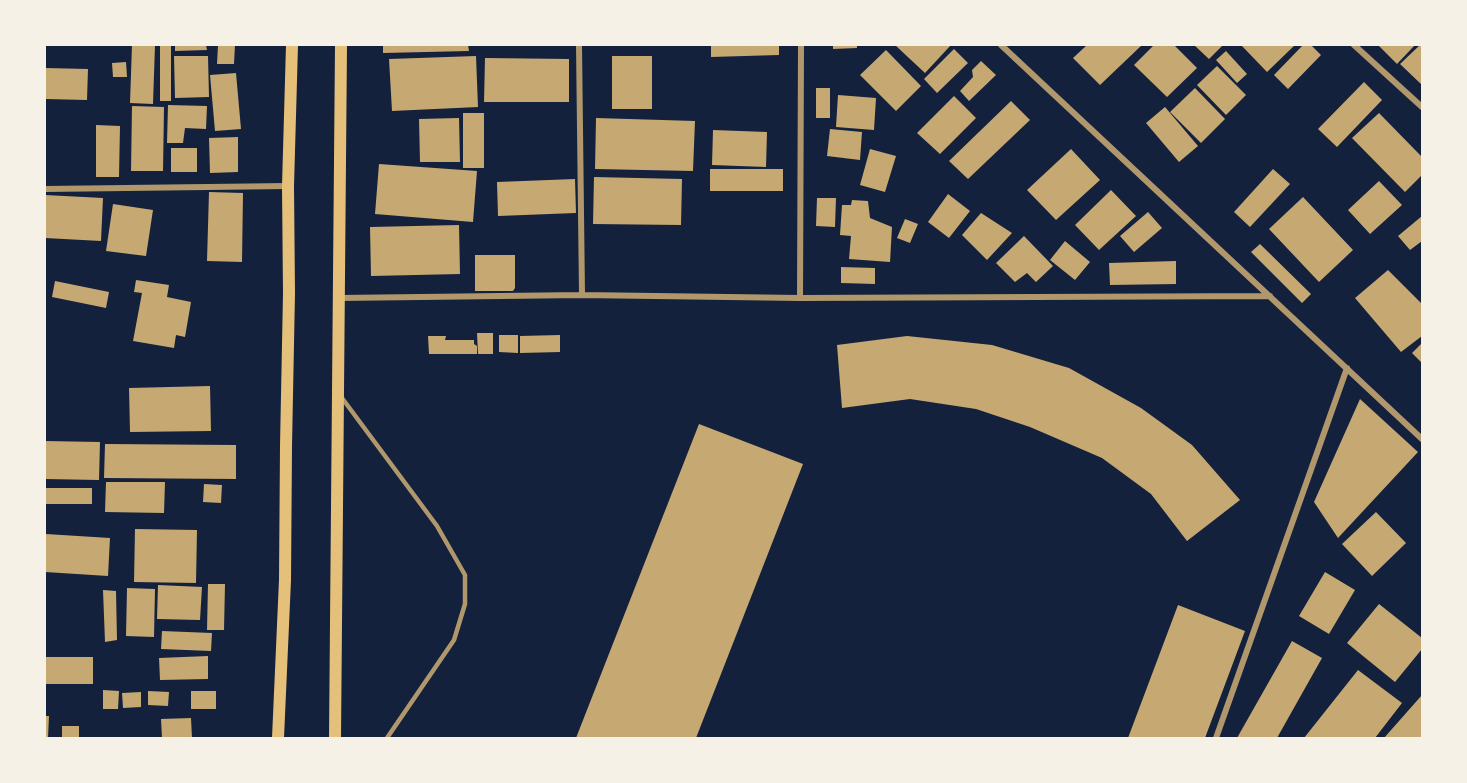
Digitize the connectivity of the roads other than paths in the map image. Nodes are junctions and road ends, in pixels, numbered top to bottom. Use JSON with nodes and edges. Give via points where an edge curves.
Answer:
{"nodes":[{"id":1,"x":292,"y":45,"type":"edge"},
{"id":2,"x":342,"y":45,"type":"edge"},
{"id":3,"x":579,"y":45,"type":"edge"},
{"id":4,"x":801,"y":45,"type":"edge"},
{"id":5,"x":1001,"y":45,"type":"edge"},
{"id":6,"x":1354,"y":45,"type":"edge"},
{"id":7,"x":1422,"y":107,"type":"edge"},
{"id":8,"x":288,"y":186,"type":"junction"},
{"id":9,"x":45,"y":189,"type":"edge"},
{"id":10,"x":582,"y":295,"type":"junction"},
{"id":11,"x":1270,"y":296,"type":"junction"},
{"id":12,"x":339,"y":298,"type":"junction"},
{"id":13,"x":800,"y":298,"type":"junction"},
{"id":14,"x":1347,"y":368,"type":"junction"},
{"id":15,"x":338,"y":394,"type":"junction"},
{"id":16,"x":1422,"y":439,"type":"edge"},
{"id":17,"x":278,"y":738,"type":"edge"},
{"id":18,"x":335,"y":738,"type":"edge"},
{"id":19,"x":387,"y":738,"type":"edge"},
{"id":20,"x":1216,"y":738,"type":"edge"}],
"edges":[{"from":1,"to":8,"type":"main road"},
{"from":2,"to":12,"type":"main road"},
{"from":3,"to":10,"type":"street"},
{"from":4,"to":13,"type":"street"},
{"from":5,"to":11,"type":"street"},
{"from":6,"to":7,"type":"street"},
{"from":8,"to":9,"type":"street"},
{"from":8,"to":17,"type":"main road","via":[[285,580]]},
{"from":10,"to":12,"type":"street"},
{"from":10,"to":13,"type":"street"},
{"from":11,"to":13,"type":"street"},
{"from":11,"to":14,"type":"street"},
{"from":12,"to":15,"type":"main road"},
{"from":14,"to":16,"type":"street"},
{"from":14,"to":20,"type":"street"},
{"from":15,"to":18,"type":"main road"},
{"from":15,"to":19,"type":"lane","via":[[437,526],[465,575],[465,604],[454,640]]}]}
